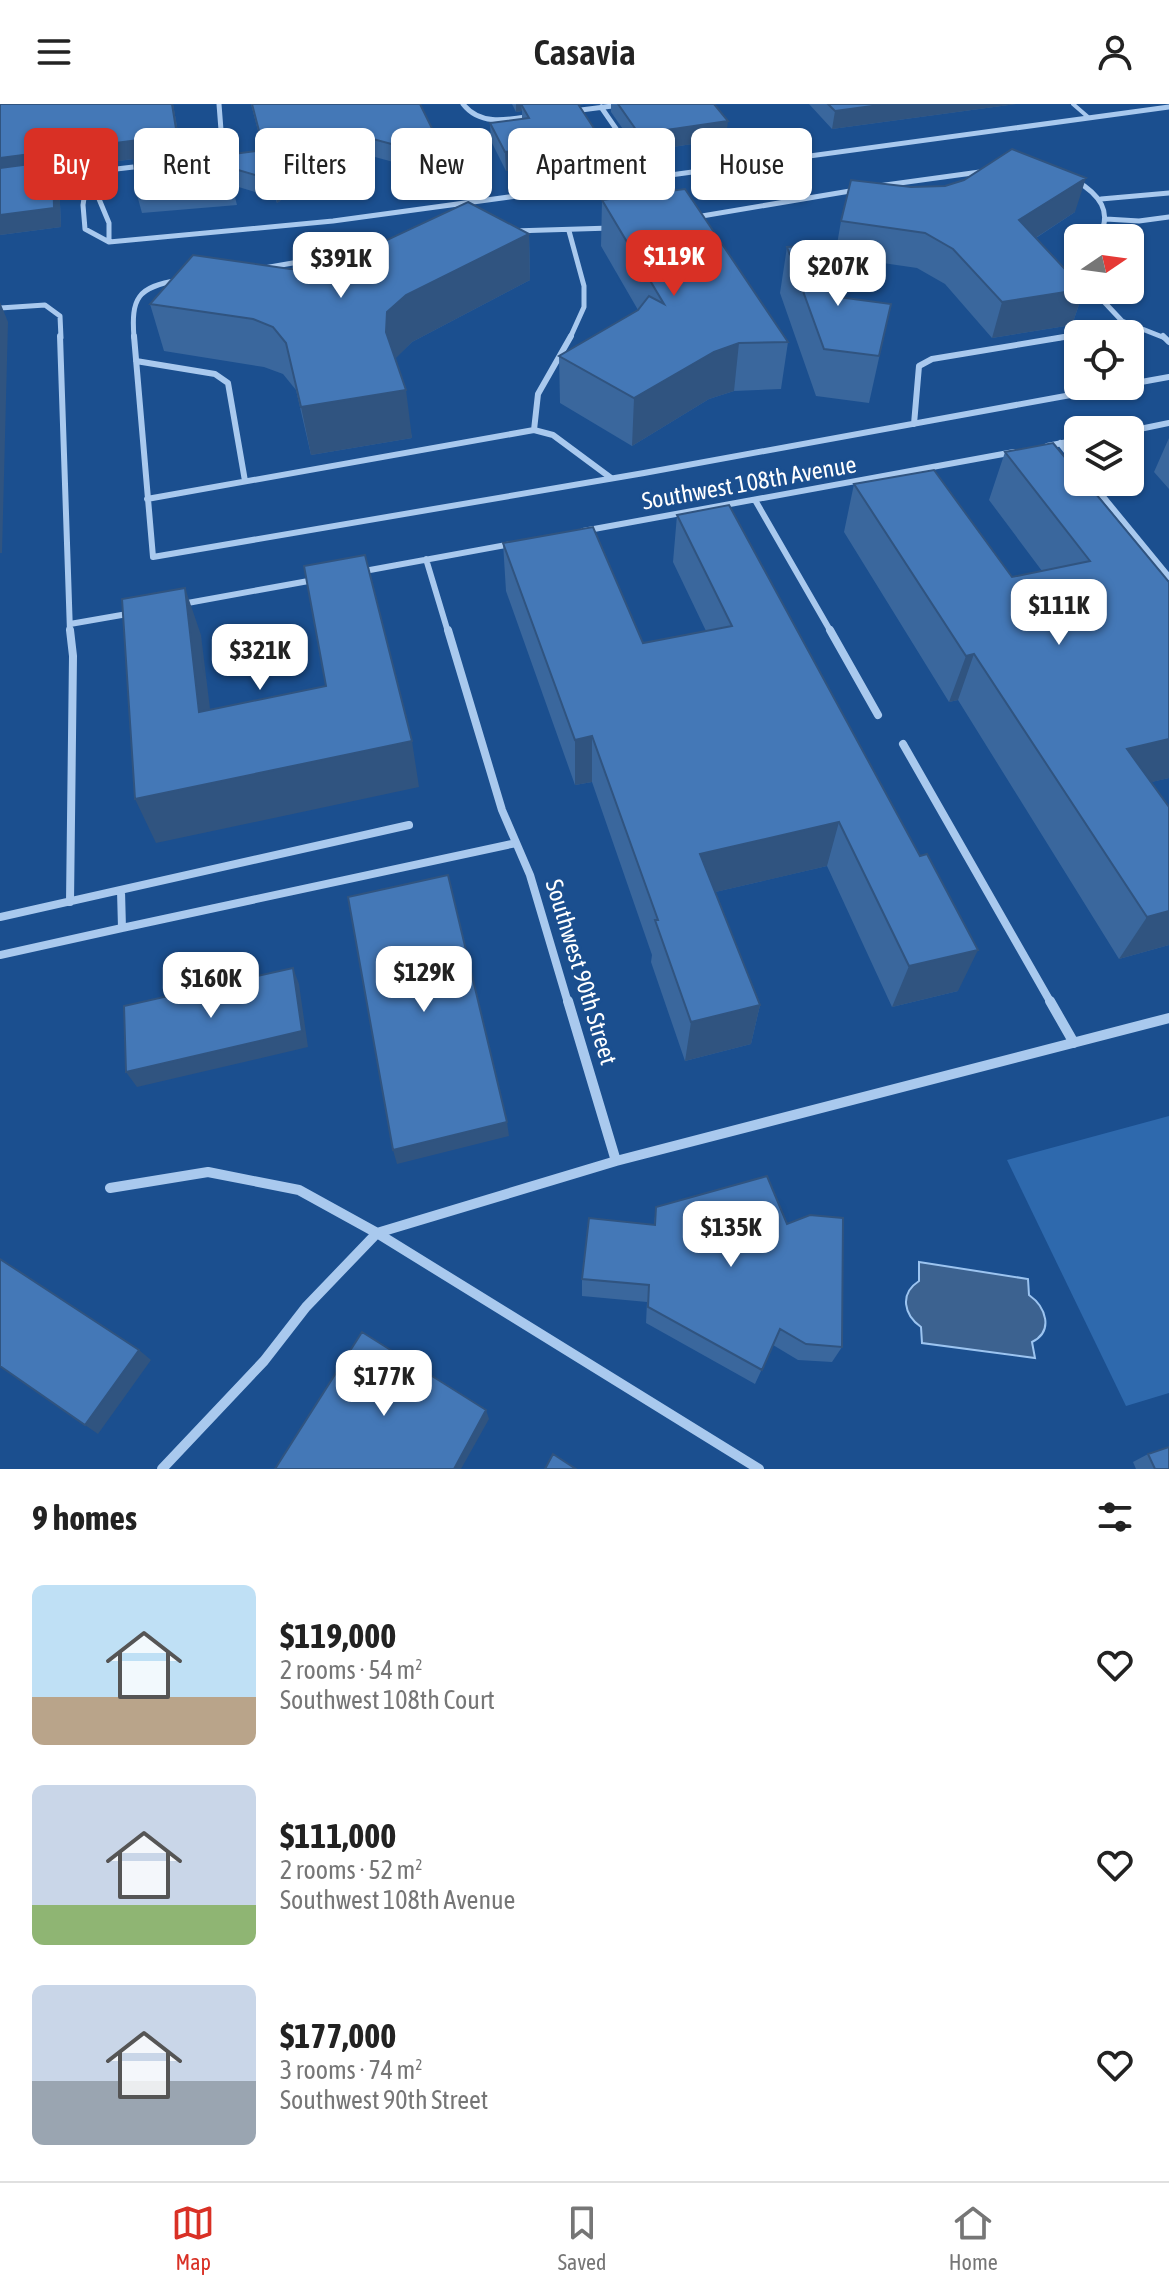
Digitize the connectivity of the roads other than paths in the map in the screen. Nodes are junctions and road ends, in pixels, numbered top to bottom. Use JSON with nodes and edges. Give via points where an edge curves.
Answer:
{"nodes":[{"id":1,"x":219,"y":104,"type":"edge"},
{"id":2,"x":628,"y":104,"type":"edge"},
{"id":3,"x":1073,"y":104,"type":"edge"},
{"id":4,"x":464,"y":106,"type":"edge"},
{"id":5,"x":601,"y":107,"type":"junction"},
{"id":6,"x":1169,"y":107,"type":"edge"},
{"id":7,"x":577,"y":110,"type":"junction"},
{"id":8,"x":562,"y":112,"type":"edge"},
{"id":9,"x":534,"y":116,"type":"edge"},
{"id":10,"x":1088,"y":117,"type":"junction"},
{"id":11,"x":583,"y":120,"type":"edge"},
{"id":12,"x":616,"y":128,"type":"edge"},
{"id":13,"x":118,"y":168,"type":"edge"},
{"id":14,"x":991,"y":170,"type":"edge"},
{"id":15,"x":675,"y":175,"type":"edge"},
{"id":16,"x":1063,"y":176,"type":"edge"},
{"id":17,"x":1169,"y":193,"type":"edge"},
{"id":18,"x":508,"y":197,"type":"edge"},
{"id":19,"x":1101,"y":199,"type":"junction"},
{"id":20,"x":84,"y":200,"type":"edge"},
{"id":21,"x":100,"y":200,"type":"edge"},
{"id":22,"x":1169,"y":217,"type":"edge"},
{"id":23,"x":685,"y":218,"type":"edge"},
{"id":24,"x":1106,"y":219,"type":"junction"},
{"id":25,"x":1105,"y":224,"type":"edge"},
{"id":26,"x":625,"y":226,"type":"edge"},
{"id":27,"x":504,"y":231,"type":"edge"},
{"id":28,"x":569,"y":231,"type":"junction"},
{"id":29,"x":109,"y":242,"type":"junction"},
{"id":30,"x":382,"y":248,"type":"edge"},
{"id":31,"x":260,"y":268,"type":"edge"},
{"id":32,"x":189,"y":279,"type":"edge"},
{"id":33,"x":1106,"y":304,"type":"edge"},
{"id":34,"x":0,"y":308,"type":"edge"},
{"id":35,"x":1121,"y":320,"type":"edge"},
{"id":36,"x":1144,"y":331,"type":"edge"},
{"id":37,"x":1064,"y":337,"type":"edge"},
{"id":38,"x":1169,"y":342,"type":"edge"},
{"id":39,"x":136,"y":361,"type":"junction"},
{"id":40,"x":1169,"y":377,"type":"edge"},
{"id":41,"x":1144,"y":381,"type":"edge"},
{"id":42,"x":1064,"y":396,"type":"edge"},
{"id":43,"x":1169,"y":423,"type":"edge"},
{"id":44,"x":914,"y":424,"type":"junction"},
{"id":45,"x":1144,"y":428,"type":"edge"},
{"id":46,"x":534,"y":430,"type":"junction"},
{"id":47,"x":1064,"y":442,"type":"edge"},
{"id":48,"x":1060,"y":443,"type":"junction"},
{"id":49,"x":1064,"y":448,"type":"edge"},
{"id":50,"x":611,"y":478,"type":"junction"},
{"id":51,"x":245,"y":481,"type":"junction"},
{"id":52,"x":1102,"y":496,"type":"edge"},
{"id":53,"x":147,"y":499,"type":"junction"},
{"id":54,"x":755,"y":500,"type":"junction"},
{"id":55,"x":577,"y":532,"type":"edge"},
{"id":56,"x":517,"y":543,"type":"edge"},
{"id":57,"x":426,"y":559,"type":"junction"},
{"id":58,"x":347,"y":574,"type":"edge"},
{"id":59,"x":331,"y":577,"type":"edge"},
{"id":60,"x":1169,"y":577,"type":"edge"},
{"id":61,"x":167,"y":606,"type":"edge"},
{"id":62,"x":142,"y":611,"type":"edge"},
{"id":63,"x":70,"y":624,"type":"junction"},
{"id":64,"x":878,"y":715,"type":"dead end"},
{"id":65,"x":903,"y":744,"type":"dead end"},
{"id":66,"x":409,"y":825,"type":"dead end"},
{"id":67,"x":516,"y":843,"type":"junction"},
{"id":68,"x":121,"y":891,"type":"junction"},
{"id":69,"x":70,"y":902,"type":"junction"},
{"id":70,"x":0,"y":917,"type":"edge"},
{"id":71,"x":122,"y":928,"type":"junction"},
{"id":72,"x":0,"y":955,"type":"edge"},
{"id":73,"x":1169,"y":1018,"type":"edge"},
{"id":74,"x":1074,"y":1043,"type":"junction"},
{"id":75,"x":616,"y":1161,"type":"junction"},
{"id":76,"x":110,"y":1188,"type":"dead end"},
{"id":77,"x":377,"y":1233,"type":"junction"},
{"id":78,"x":162,"y":1469,"type":"edge"},
{"id":79,"x":759,"y":1469,"type":"edge"}],
"edges":[{"from":1,"to":13,"type":"street","via":[[223,139],[214,150]]},
{"from":2,"to":5,"type":"street"},
{"from":3,"to":10,"type":"lane"},
{"from":4,"to":9,"type":"street","via":[[486,119]]},
{"from":5,"to":7,"type":"street"},
{"from":5,"to":12,"type":"street"},
{"from":6,"to":10,"type":"street"},
{"from":7,"to":8,"type":"street"},
{"from":7,"to":11,"type":"street"},
{"from":10,"to":15,"type":"street"},
{"from":14,"to":23,"type":"street"},
{"from":16,"to":19,"type":"street"},
{"from":17,"to":19,"type":"street"},
{"from":18,"to":29,"type":"street","via":[[321,222]]},
{"from":19,"to":24,"type":"street"},
{"from":20,"to":29,"type":"street","via":[[85,229]]},
{"from":21,"to":29,"type":"street","via":[[109,223]]},
{"from":22,"to":24,"type":"street"},
{"from":24,"to":25,"type":"street"},
{"from":26,"to":28,"type":"street"},
{"from":27,"to":28,"type":"street"},
{"from":28,"to":46,"type":"street","via":[[584,286],[584,307],[538,394]]},
{"from":30,"to":31,"type":"street"},
{"from":32,"to":39,"type":"street","via":[[156,284],[136,299]]},
{"from":33,"to":35,"type":"street"},
{"from":34,"to":63,"type":"street","via":[[45,305],[60,316]]},
{"from":36,"to":38,"type":"street"},
{"from":37,"to":44,"type":"street","via":[[932,359],[919,366]]},
{"from":39,"to":51,"type":"street","via":[[215,374],[228,383]]},
{"from":39,"to":53,"type":"street"},
{"from":40,"to":41,"type":"street"},
{"from":42,"to":44,"type":"street"},
{"from":43,"to":45,"type":"street"},
{"from":44,"to":50,"type":"street"},
{"from":46,"to":50,"type":"street","via":[[553,435]]},
{"from":46,"to":51,"type":"street"},
{"from":47,"to":48,"type":"street","name":"Southwest 108th Avenue"},
{"from":48,"to":49,"type":"street"},
{"from":48,"to":54,"type":"street","name":"Southwest 108th Avenue"},
{"from":50,"to":53,"type":"street","via":[[153,557]]},
{"from":51,"to":53,"type":"street"},
{"from":52,"to":60,"type":"street"},
{"from":54,"to":55,"type":"street","name":"Southwest 108th Avenue"},
{"from":54,"to":64,"type":"street"},
{"from":56,"to":57,"type":"street"},
{"from":57,"to":58,"type":"street"},
{"from":57,"to":67,"type":"street","name":"Southwest 90th Street"},
{"from":59,"to":61,"type":"street"},
{"from":62,"to":63,"type":"street"},
{"from":63,"to":69,"type":"street"},
{"from":65,"to":74,"type":"street"},
{"from":66,"to":68,"type":"street"},
{"from":67,"to":71,"type":"street"},
{"from":67,"to":75,"type":"street","name":"Southwest 90th Street"},
{"from":68,"to":69,"type":"street"},
{"from":68,"to":71,"type":"street"},
{"from":69,"to":70,"type":"street"},
{"from":71,"to":72,"type":"street"},
{"from":73,"to":74,"type":"street"},
{"from":74,"to":75,"type":"street"},
{"from":75,"to":77,"type":"street"},
{"from":76,"to":77,"type":"street","via":[[208,1172],[299,1190]]},
{"from":77,"to":78,"type":"street"},
{"from":77,"to":79,"type":"street"}]}
